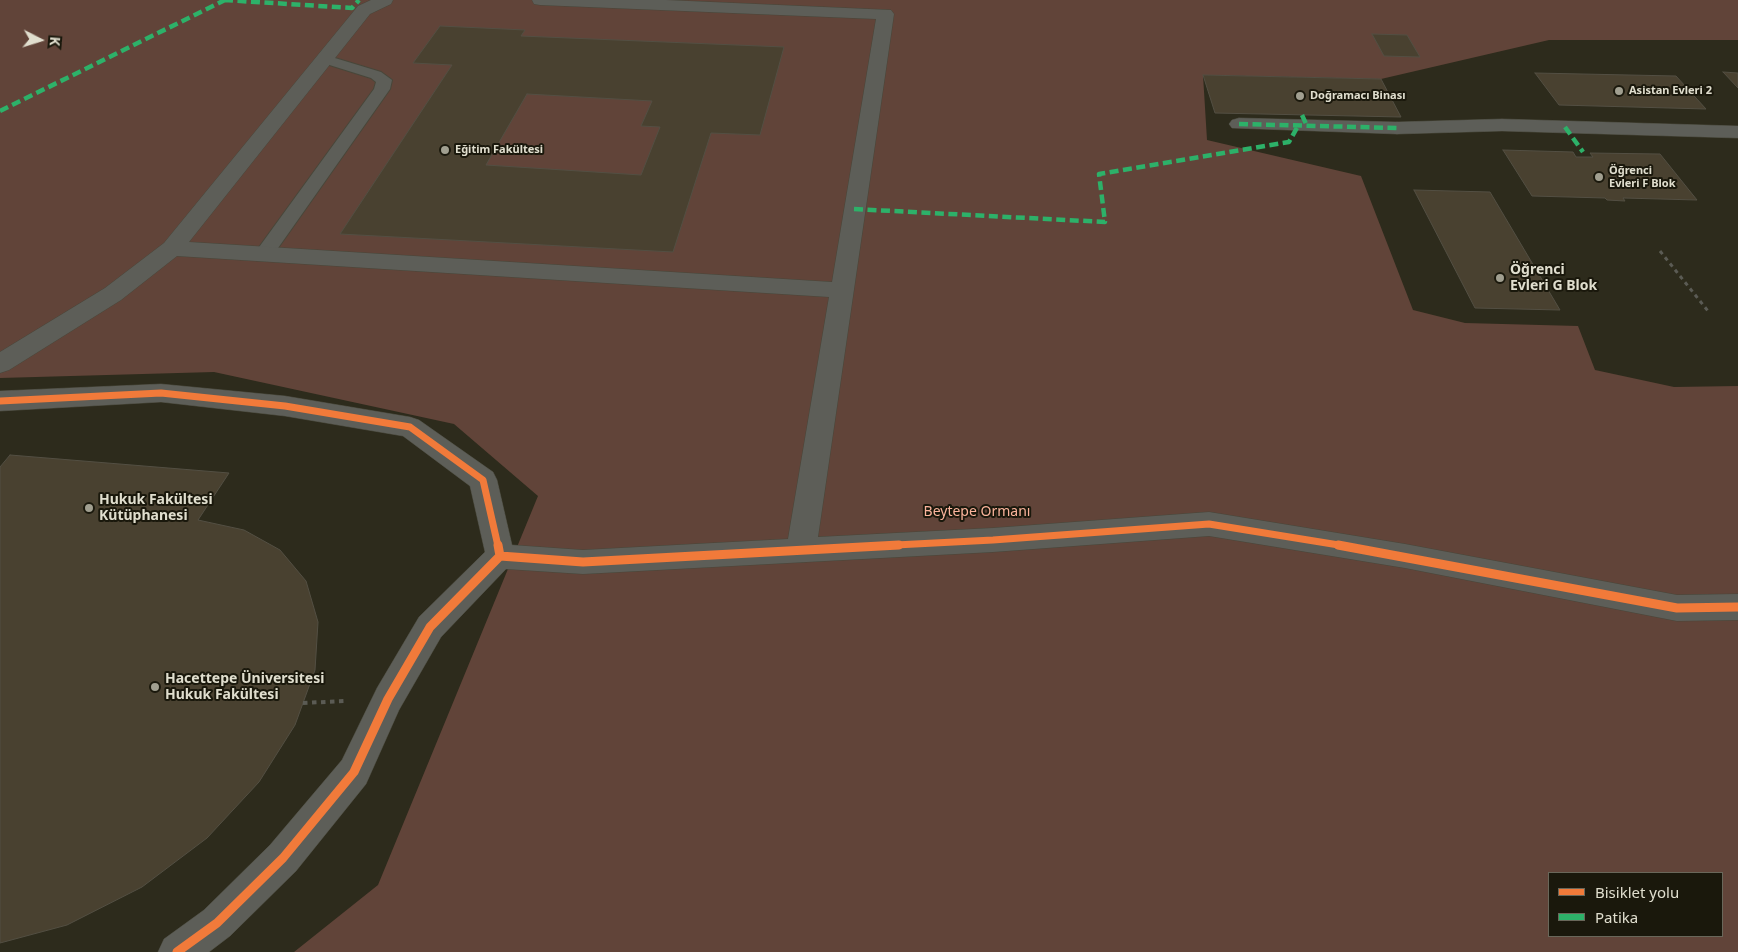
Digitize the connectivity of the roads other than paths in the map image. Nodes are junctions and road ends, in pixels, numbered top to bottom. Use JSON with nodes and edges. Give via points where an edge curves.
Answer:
{"nodes":[{"id":1,"x":385,"y":0,"type":"edge"},
{"id":2,"x":540,"y":0,"type":"edge"},
{"id":3,"x":325,"y":59,"type":"junction"},
{"id":4,"x":1239,"y":124,"type":"dead end"},
{"id":5,"x":1738,"y":132,"type":"edge"},
{"id":6,"x":172,"y":248,"type":"junction"},
{"id":7,"x":264,"y":254,"type":"junction"},
{"id":8,"x":841,"y":290,"type":"junction"},
{"id":9,"x":0,"y":364,"type":"edge"},
{"id":10,"x":0,"y":402,"type":"edge"},
{"id":11,"x":800,"y":551,"type":"junction"},
{"id":12,"x":500,"y":556,"type":"junction"},
{"id":13,"x":1738,"y":607,"type":"edge"},
{"id":14,"x":177,"y":952,"type":"edge"}],
"edges":[{"from":1,"to":3,"type":"street","via":[[364,10]]},
{"from":2,"to":8,"type":"street","via":[[885,14]]},
{"from":3,"to":6,"type":"street"},
{"from":3,"to":7,"type":"lane","via":[[376,75],[384,80],[382,89]]},
{"from":4,"to":5,"type":"street","via":[[1304,120],[1397,128],[1502,126]]},
{"from":6,"to":7,"type":"street"},
{"from":6,"to":9,"type":"street","via":[[114,294]]},
{"from":7,"to":8,"type":"street"},
{"from":8,"to":11,"type":"street"},
{"from":10,"to":12,"type":"street","via":[[161,393],[286,406],[410,428],[483,480]]},
{"from":11,"to":12,"type":"street","via":[[583,562]]},
{"from":11,"to":13,"type":"street","via":[[1209,524],[1405,556],[1677,608]]},
{"from":12,"to":14,"type":"street","via":[[430,627],[388,699],[354,772],[283,858],[217,923]]}]}
